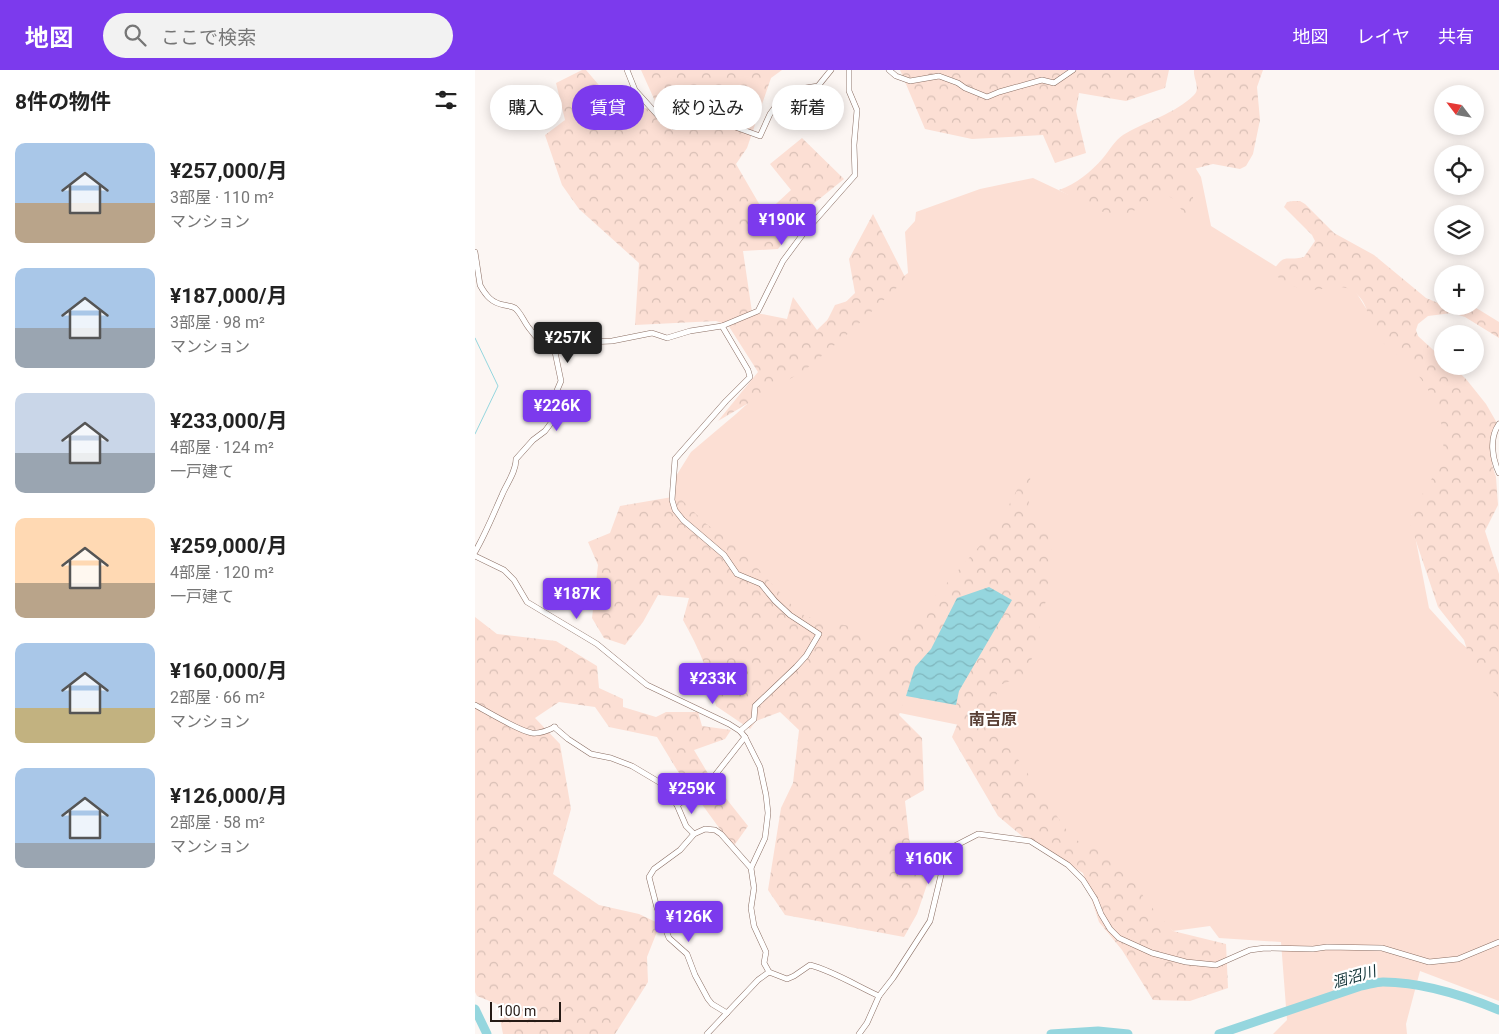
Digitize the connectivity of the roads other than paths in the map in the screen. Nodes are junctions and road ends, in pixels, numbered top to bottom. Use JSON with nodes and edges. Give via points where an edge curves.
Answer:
{"nodes":[{"id":1,"x":627,"y":70,"type":"edge"},
{"id":2,"x":831,"y":70,"type":"edge"},
{"id":3,"x":849,"y":70,"type":"edge"},
{"id":4,"x":889,"y":70,"type":"edge"},
{"id":5,"x":1073,"y":70,"type":"edge"},
{"id":6,"x":475,"y":252,"type":"edge"},
{"id":7,"x":722,"y":326,"type":"junction"},
{"id":8,"x":555,"y":352,"type":"junction"},
{"id":9,"x":1499,"y":424,"type":"edge"},
{"id":10,"x":1499,"y":473,"type":"edge"},
{"id":11,"x":475,"y":552,"type":"edge"},
{"id":12,"x":475,"y":556,"type":"edge"},
{"id":13,"x":475,"y":705,"type":"edge"},
{"id":14,"x":740,"y":731,"type":"junction"},
{"id":15,"x":745,"y":737,"type":"junction"},
{"id":16,"x":677,"y":805,"type":"junction"},
{"id":17,"x":694,"y":834,"type":"junction"},
{"id":18,"x":751,"y":868,"type":"junction"},
{"id":19,"x":1499,"y":942,"type":"edge"},
{"id":20,"x":769,"y":972,"type":"junction"},
{"id":21,"x":879,"y":996,"type":"junction"},
{"id":22,"x":727,"y":1013,"type":"junction"},
{"id":23,"x":707,"y":1034,"type":"edge"},
{"id":24,"x":859,"y":1034,"type":"edge"}],
"edges":[{"from":1,"to":2,"type":"street","via":[[635,90],[662,120],[674,127],[735,128],[760,136],[770,114],[787,91],[818,86]]},
{"from":3,"to":7,"type":"street","via":[[849,91],[857,110],[855,176],[783,261],[758,311]]},
{"from":4,"to":5,"type":"street","via":[[910,81],[939,76],[987,97],[1042,80],[1054,83]]},
{"from":6,"to":8,"type":"street","via":[[480,286],[489,299],[518,310],[534,334]]},
{"from":7,"to":8,"type":"street","via":[[667,338],[652,333],[612,342],[563,343]]},
{"from":7,"to":14,"type":"street","via":[[750,377],[675,460],[672,500],[675,510],[724,555],[737,574],[761,584],[790,615],[819,634],[806,656],[755,706],[754,719]]},
{"from":8,"to":11,"type":"street","via":[[561,381],[551,423],[516,459],[516,467]]},
{"from":9,"to":10,"type":"street","via":[[1492,439]]},
{"from":12,"to":14,"type":"street","via":[[505,570],[527,602],[589,639],[647,685]]},
{"from":13,"to":16,"type":"street","via":[[533,733],[555,727],[591,754],[611,758],[647,774],[664,785]]},
{"from":14,"to":15,"type":"street"},
{"from":15,"to":16,"type":"street","via":[[705,788]]},
{"from":15,"to":18,"type":"street","via":[[761,767],[768,813],[765,838]]},
{"from":16,"to":17,"type":"street","via":[[686,826]]},
{"from":17,"to":18,"type":"street","via":[[705,829],[715,830]]},
{"from":17,"to":22,"type":"street","via":[[649,877],[669,938],[687,954],[708,999]]},
{"from":18,"to":20,"type":"street","via":[[754,926],[766,952],[764,963]]},
{"from":19,"to":21,"type":"street","via":[[1458,959],[1429,962],[1382,948],[1327,947],[1250,950],[1216,965],[1186,962],[1153,953],[1119,938],[1110,929],[1083,880],[1068,865],[1030,841],[978,834],[947,850],[929,921]]},
{"from":20,"to":21,"type":"street","via":[[787,979],[810,965]]},
{"from":20,"to":22,"type":"street"},
{"from":21,"to":24,"type":"street"},
{"from":22,"to":23,"type":"street"}]}
